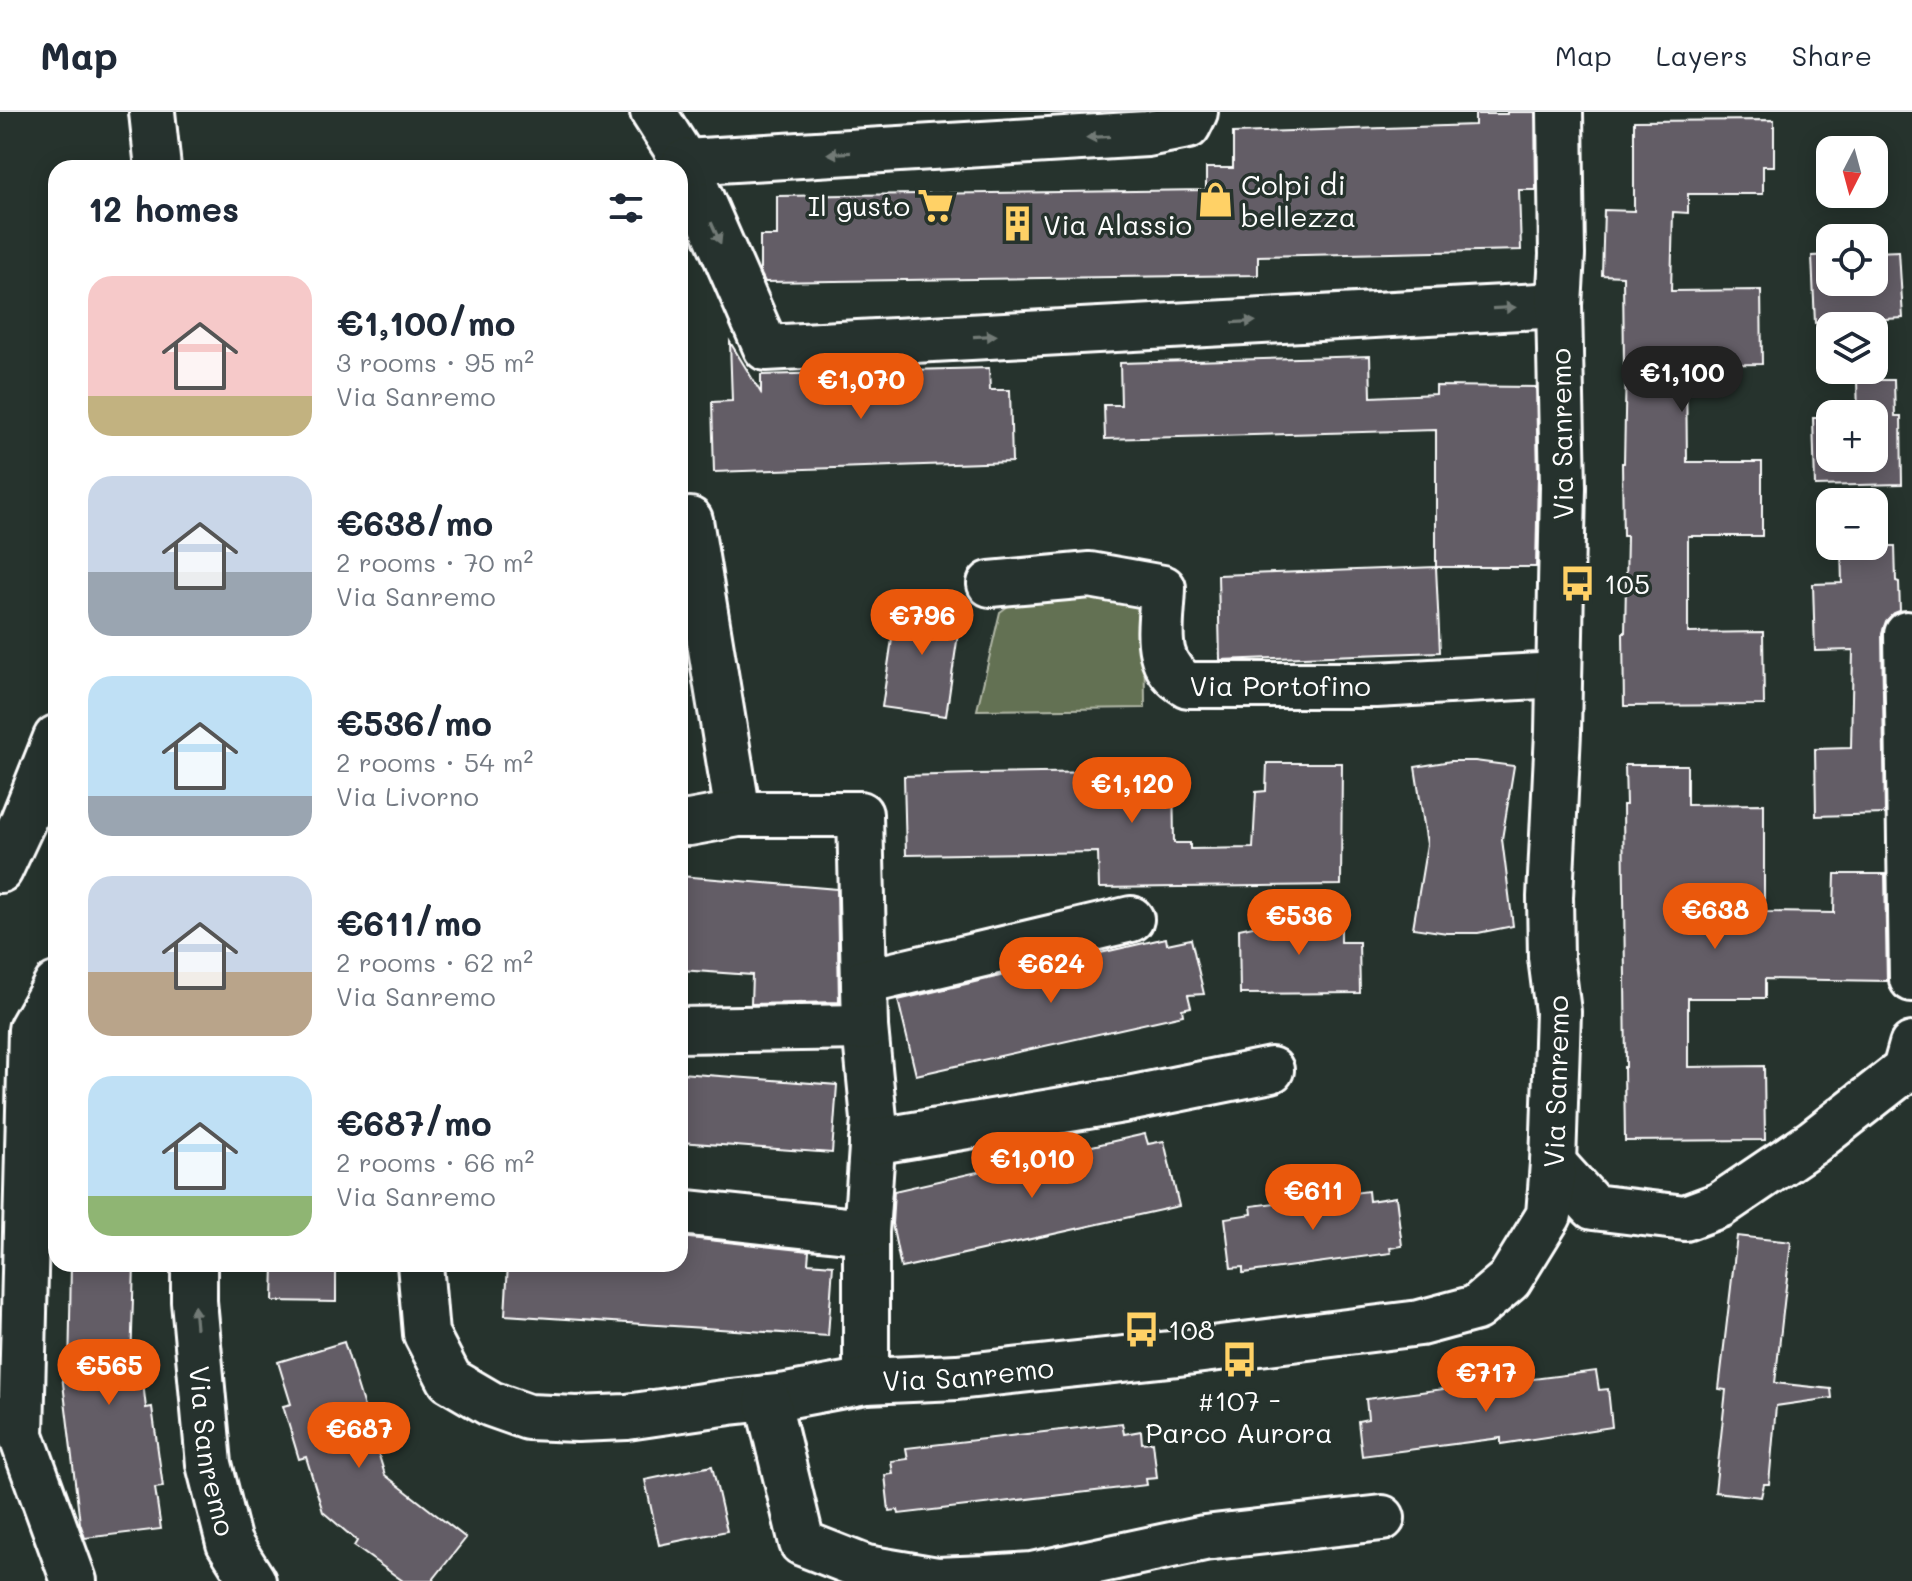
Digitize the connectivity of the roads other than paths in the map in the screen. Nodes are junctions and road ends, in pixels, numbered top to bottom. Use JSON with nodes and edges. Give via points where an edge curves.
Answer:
{"nodes":[{"id":1,"x":152,"y":112,"type":"edge"},
{"id":2,"x":653,"y":112,"type":"edge"},
{"id":3,"x":1195,"y":112,"type":"edge"},
{"id":4,"x":1560,"y":112,"type":"edge"},
{"id":5,"x":157,"y":160,"type":"edge"},
{"id":6,"x":684,"y":160,"type":"edge"},
{"id":7,"x":688,"y":162,"type":"edge"},
{"id":8,"x":688,"y":169,"type":"edge"},
{"id":9,"x":1559,"y":305,"type":"junction"},
{"id":10,"x":690,"y":520,"type":"dead end"},
{"id":11,"x":990,"y":584,"type":"dead end"},
{"id":12,"x":1907,"y":634,"type":"dead end"},
{"id":13,"x":1559,"y":675,"type":"junction"},
{"id":14,"x":48,"y":758,"type":"edge"},
{"id":15,"x":738,"y":814,"type":"junction"},
{"id":16,"x":688,"y":823,"type":"edge"},
{"id":17,"x":0,"y":870,"type":"edge"},
{"id":18,"x":1131,"y":919,"type":"dead end"},
{"id":19,"x":1912,"y":979,"type":"edge"},
{"id":20,"x":864,"y":982,"type":"junction"},
{"id":21,"x":48,"y":999,"type":"edge"},
{"id":22,"x":865,"y":1027,"type":"junction"},
{"id":23,"x":688,"y":1030,"type":"edge"},
{"id":24,"x":1912,"y":1045,"type":"edge"},
{"id":25,"x":1271,"y":1070,"type":"dead end"},
{"id":26,"x":872,"y":1142,"type":"junction"},
{"id":27,"x":1553,"y":1163,"type":"junction"},
{"id":28,"x":688,"y":1213,"type":"edge"},
{"id":29,"x":866,"y":1232,"type":"junction"},
{"id":30,"x":194,"y":1272,"type":"edge"},
{"id":31,"x":421,"y":1272,"type":"edge"},
{"id":32,"x":866,"y":1381,"type":"junction"},
{"id":33,"x":767,"y":1398,"type":"junction"},
{"id":34,"x":1382,"y":1518,"type":"dead end"},
{"id":35,"x":74,"y":1581,"type":"edge"},
{"id":36,"x":253,"y":1581,"type":"edge"}],
"edges":[{"from":1,"to":5,"type":"street"},
{"from":2,"to":6,"type":"street"},
{"from":3,"to":7,"type":"street","one_way":true,"via":[[1188,126],[1147,134]]},
{"from":4,"to":9,"type":"street","name":"Via Sanremo"},
{"from":8,"to":9,"type":"street","one_way":true,"via":[[766,348]]},
{"from":9,"to":13,"type":"street","name":"Via Sanremo"},
{"from":10,"to":15,"type":"street"},
{"from":11,"to":13,"type":"street","name":"Via Portofino","via":[[1090,575],[1163,588],[1161,655],[1174,677],[1188,685],[1376,685]]},
{"from":12,"to":19,"type":"street"},
{"from":13,"to":27,"type":"street","name":"Via Sanremo","via":[[1550,897],[1558,1012]]},
{"from":14,"to":17,"type":"street"},
{"from":15,"to":16,"type":"street"},
{"from":15,"to":20,"type":"street","via":[[860,814]]},
{"from":18,"to":20,"type":"street"},
{"from":20,"to":22,"type":"street"},
{"from":21,"to":35,"type":"street","via":[[31,1029],[21,1435]]},
{"from":22,"to":23,"type":"street"},
{"from":22,"to":26,"type":"street"},
{"from":24,"to":27,"type":"street","via":[[1905,1070],[1813,1142],[1720,1205],[1685,1218],[1593,1207]]},
{"from":25,"to":26,"type":"street"},
{"from":26,"to":29,"type":"street"},
{"from":27,"to":32,"type":"street","name":"Via Sanremo","via":[[1549,1215],[1509,1280],[1476,1308],[1420,1323],[1179,1353],[957,1377]]},
{"from":28,"to":29,"type":"street"},
{"from":29,"to":32,"type":"street"},
{"from":36,"to":30,"type":"street","name":"Via Sanremo","one_way":true,"via":[[229,1543],[209,1464]]},
{"from":31,"to":33,"type":"street","name":"Via Sanremo","via":[[426,1334],[450,1380],[491,1404],[528,1417],[577,1419]]},
{"from":32,"to":33,"type":"street","name":"Via Sanremo"},
{"from":33,"to":34,"type":"street","via":[[802,1543],[866,1568],[937,1580],[1032,1575],[1204,1538]]}]}
